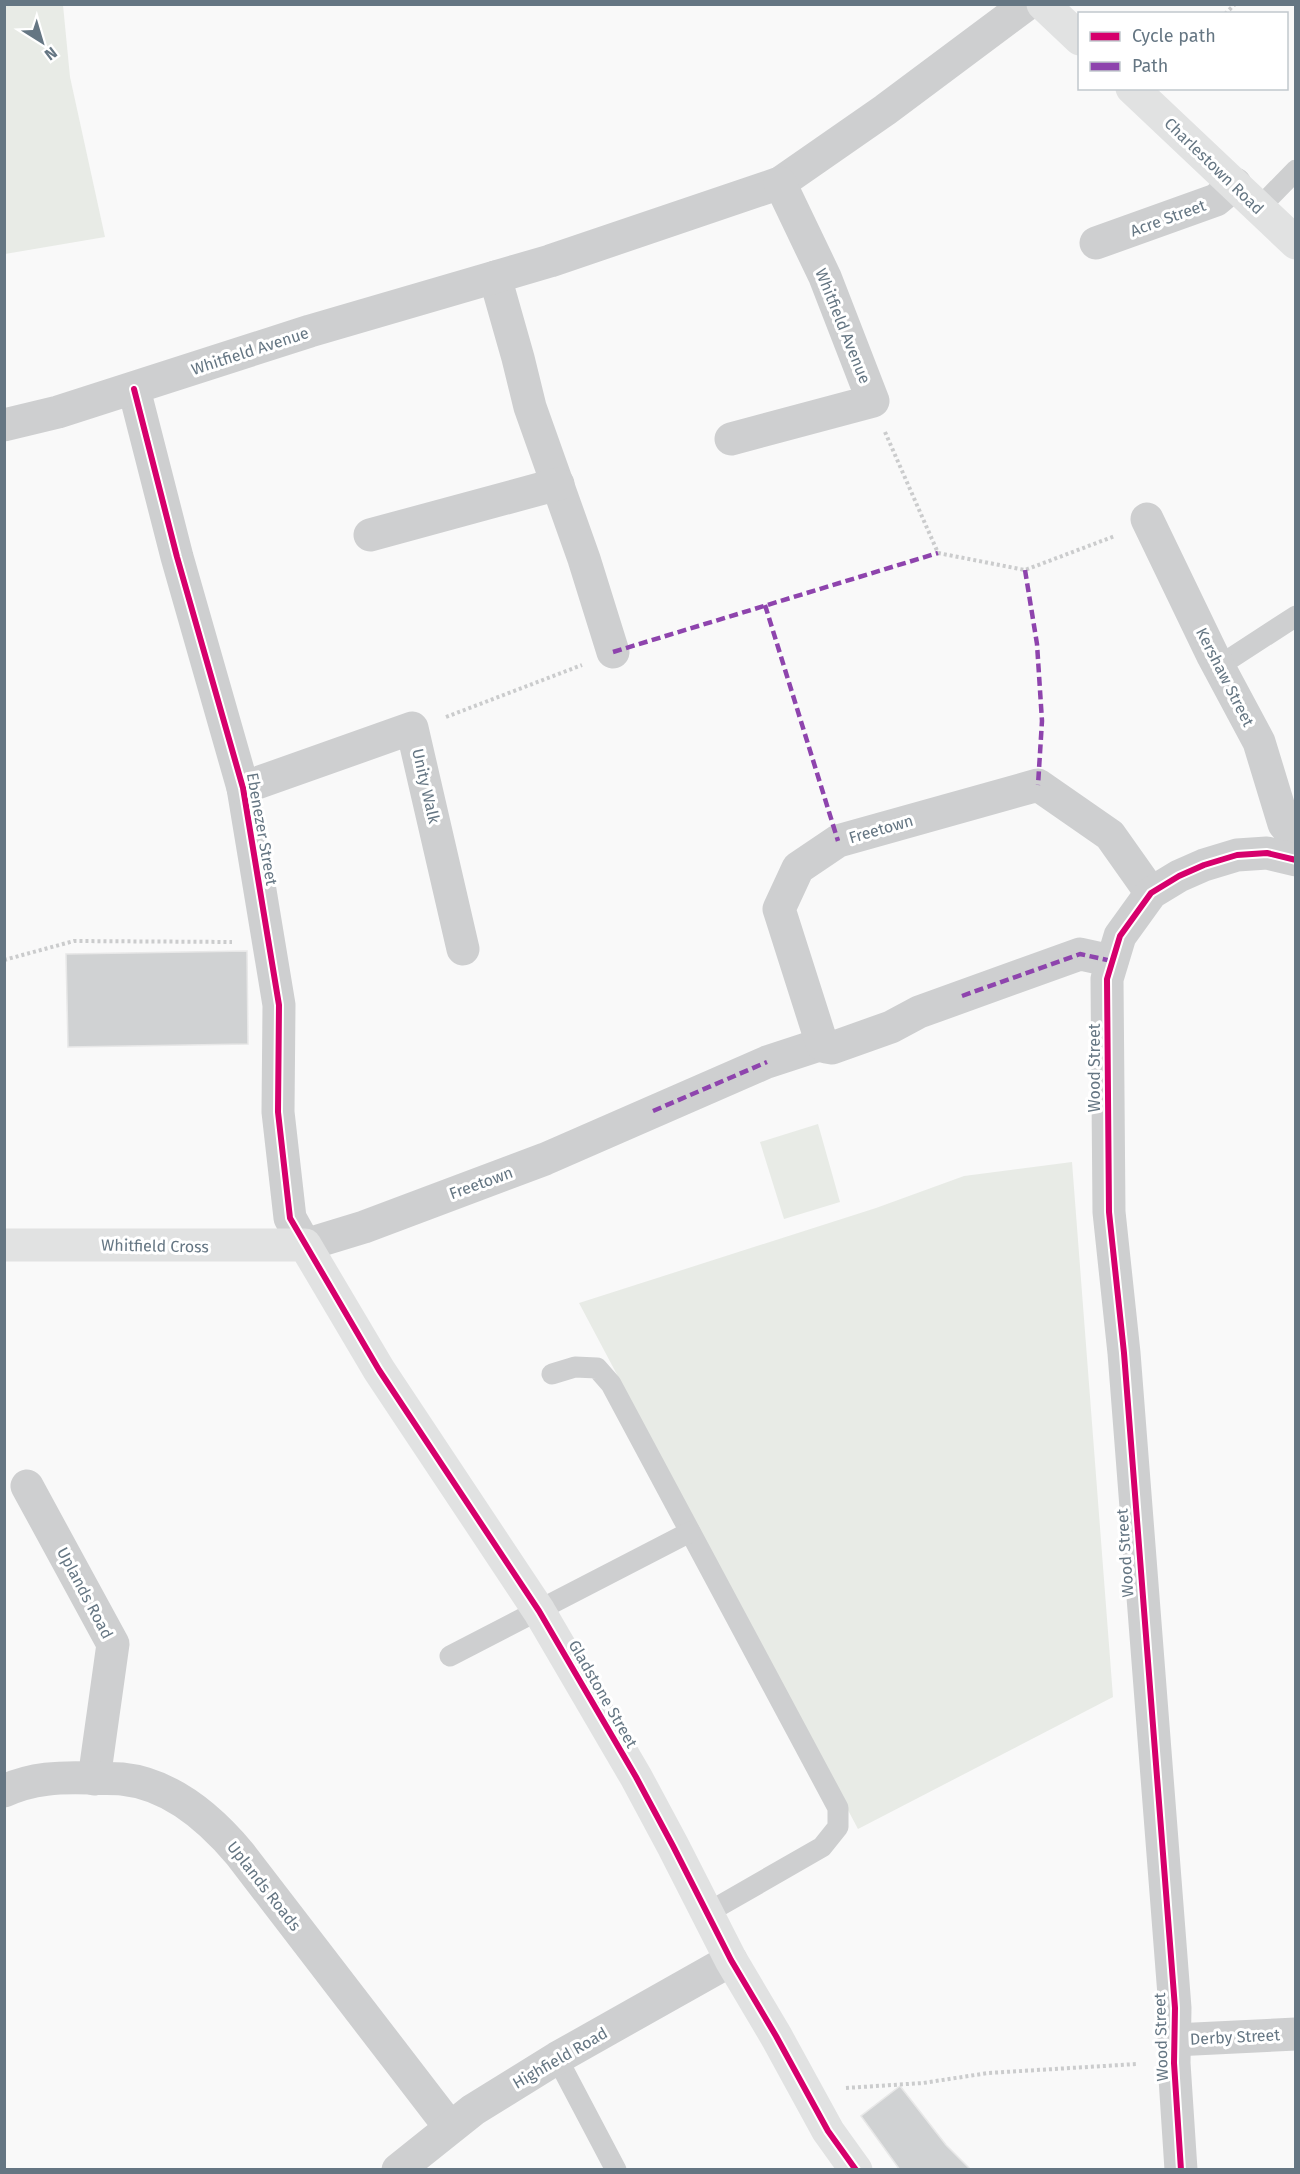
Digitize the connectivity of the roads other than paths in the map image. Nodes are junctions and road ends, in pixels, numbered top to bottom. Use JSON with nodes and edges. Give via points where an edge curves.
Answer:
{"nodes":[{"id":1,"x":1027,"y":4,"type":"edge"},
{"id":2,"x":1043,"y":4,"type":"edge"},
{"id":3,"x":1078,"y":37,"type":"edge"},
{"id":4,"x":1134,"y":90,"type":"edge"},
{"id":5,"x":1296,"y":170,"type":"edge"},
{"id":6,"x":780,"y":183,"type":"junction"},
{"id":7,"x":1235,"y":184,"type":"junction"},
{"id":8,"x":1258,"y":208,"type":"junction"},
{"id":9,"x":1096,"y":243,"type":"dead end"},
{"id":10,"x":1296,"y":243,"type":"edge"},
{"id":11,"x":495,"y":277,"type":"junction"},
{"id":12,"x":134,"y":389,"type":"junction"},
{"id":13,"x":4,"y":425,"type":"edge"},
{"id":14,"x":731,"y":439,"type":"dead end"},
{"id":15,"x":558,"y":484,"type":"junction"},
{"id":16,"x":1147,"y":519,"type":"road end"},
{"id":17,"x":370,"y":535,"type":"dead end"},
{"id":18,"x":1296,"y":616,"type":"edge"},
{"id":19,"x":613,"y":652,"type":"road end"},
{"id":20,"x":1219,"y":666,"type":"junction"},
{"id":21,"x":243,"y":788,"type":"junction"},
{"id":22,"x":1296,"y":838,"type":"edge"},
{"id":23,"x":1296,"y":860,"type":"edge"},
{"id":24,"x":1151,"y":893,"type":"junction"},
{"id":25,"x":463,"y":949,"type":"dead end"},
{"id":26,"x":1116,"y":949,"type":"junction"},
{"id":27,"x":822,"y":1044,"type":"junction"},
{"id":28,"x":4,"y":1245,"type":"edge"},
{"id":29,"x":305,"y":1245,"type":"junction"},
{"id":30,"x":552,"y":1374,"type":"dead end"},
{"id":31,"x":27,"y":1486,"type":"dead end"},
{"id":32,"x":690,"y":1532,"type":"junction"},
{"id":33,"x":539,"y":1611,"type":"junction"},
{"id":34,"x":450,"y":1656,"type":"dead end"},
{"id":35,"x":94,"y":1779,"type":"junction"},
{"id":36,"x":4,"y":1791,"type":"edge"},
{"id":37,"x":707,"y":1913,"type":"junction"},
{"id":38,"x":731,"y":1960,"type":"junction"},
{"id":39,"x":1296,"y":2034,"type":"edge"},
{"id":40,"x":1174,"y":2051,"type":"junction"},
{"id":41,"x":557,"y":2058,"type":"junction"},
{"id":42,"x":449,"y":2126,"type":"junction"},
{"id":43,"x":398,"y":2169,"type":"edge"},
{"id":44,"x":616,"y":2169,"type":"edge"},
{"id":45,"x":856,"y":2169,"type":"edge"},
{"id":46,"x":1181,"y":2169,"type":"edge"}],
"edges":[{"from":1,"to":6,"type":"street","name":"Whitfield Avenue"},
{"from":2,"to":3,"type":"street"},
{"from":4,"to":7,"type":"street","name":"Charlestown Road"},
{"from":5,"to":8,"type":"lane"},
{"from":6,"to":11,"type":"street","name":"Whitfield Avenue"},
{"from":6,"to":14,"type":"street","name":"Whitfield Avenue","via":[[825,277],[873,401]]},
{"from":7,"to":8,"type":"street","name":"Charlestown Road"},
{"from":7,"to":9,"type":"street","name":"Acre Street","via":[[1216,200]]},
{"from":8,"to":10,"type":"street","name":"Charlestown Road"},
{"from":11,"to":12,"type":"street","name":"Whitfield Avenue","via":[[310,331]]},
{"from":11,"to":15,"type":"street","via":[[530,407]]},
{"from":12,"to":13,"type":"street","name":"Whitfield Avenue"},
{"from":12,"to":21,"type":"street","name":"Ebenezer Street","via":[[177,558]]},
{"from":15,"to":17,"type":"street"},
{"from":15,"to":19,"type":"street"},
{"from":16,"to":20,"type":"street","name":"Kershaw Street"},
{"from":18,"to":20,"type":"lane"},
{"from":20,"to":22,"type":"street","name":"Kershaw Street","via":[[1259,742],[1284,824]]},
{"from":21,"to":25,"type":"street","name":"Unity Walk","via":[[412,728]]},
{"from":21,"to":29,"type":"street","name":"Ebenezer Street","via":[[279,1005],[278,1112],[290,1218]]},
{"from":23,"to":24,"type":"street","via":[[1267,853],[1237,855],[1188,873]]},
{"from":24,"to":26,"type":"street"},
{"from":24,"to":27,"type":"street","name":"Freetown","via":[[1110,835],[1038,785],[838,841],[798,868],[779,909]]},
{"from":26,"to":27,"type":"street","via":[[1080,954],[919,1012],[891,1027],[842,1044]]},
{"from":26,"to":40,"type":"street","name":"Wood Street","via":[[1107,978],[1109,1212],[1124,1353],[1175,2008]]},
{"from":27,"to":29,"type":"street","name":"Freetown","via":[[767,1062],[545,1159]]},
{"from":28,"to":29,"type":"street","name":"Whitfield Cross"},
{"from":29,"to":33,"type":"street","name":"Gladstone Street","via":[[380,1370]]},
{"from":30,"to":32,"type":"lane","via":[[575,1367],[597,1368],[610,1384]]},
{"from":31,"to":35,"type":"street","name":"Uplands Road","via":[[113,1644]]},
{"from":32,"to":33,"type":"lane"},
{"from":32,"to":37,"type":"lane","via":[[838,1808],[838,1827],[822,1847]]},
{"from":33,"to":34,"type":"lane"},
{"from":33,"to":37,"type":"street","name":"Gladstone Street","via":[[636,1778]]},
{"from":35,"to":36,"type":"street","name":"Uplands Roads","via":[[41,1779]]},
{"from":35,"to":42,"type":"street","name":"Uplands Roads","via":[[147,1784],[197,1810],[219,1830]]},
{"from":37,"to":38,"type":"street","name":"Gladstone Street"},
{"from":38,"to":41,"type":"street","name":"Highfield Road"},
{"from":38,"to":45,"type":"street","name":"Gladstone Street","via":[[828,2130]]},
{"from":39,"to":40,"type":"street","name":"Derby Street"},
{"from":40,"to":46,"type":"street","name":"Wood Street"},
{"from":41,"to":42,"type":"street","name":"Highfield Road"},
{"from":41,"to":44,"type":"lane"},
{"from":42,"to":43,"type":"street","name":"Highfield Road"}]}
